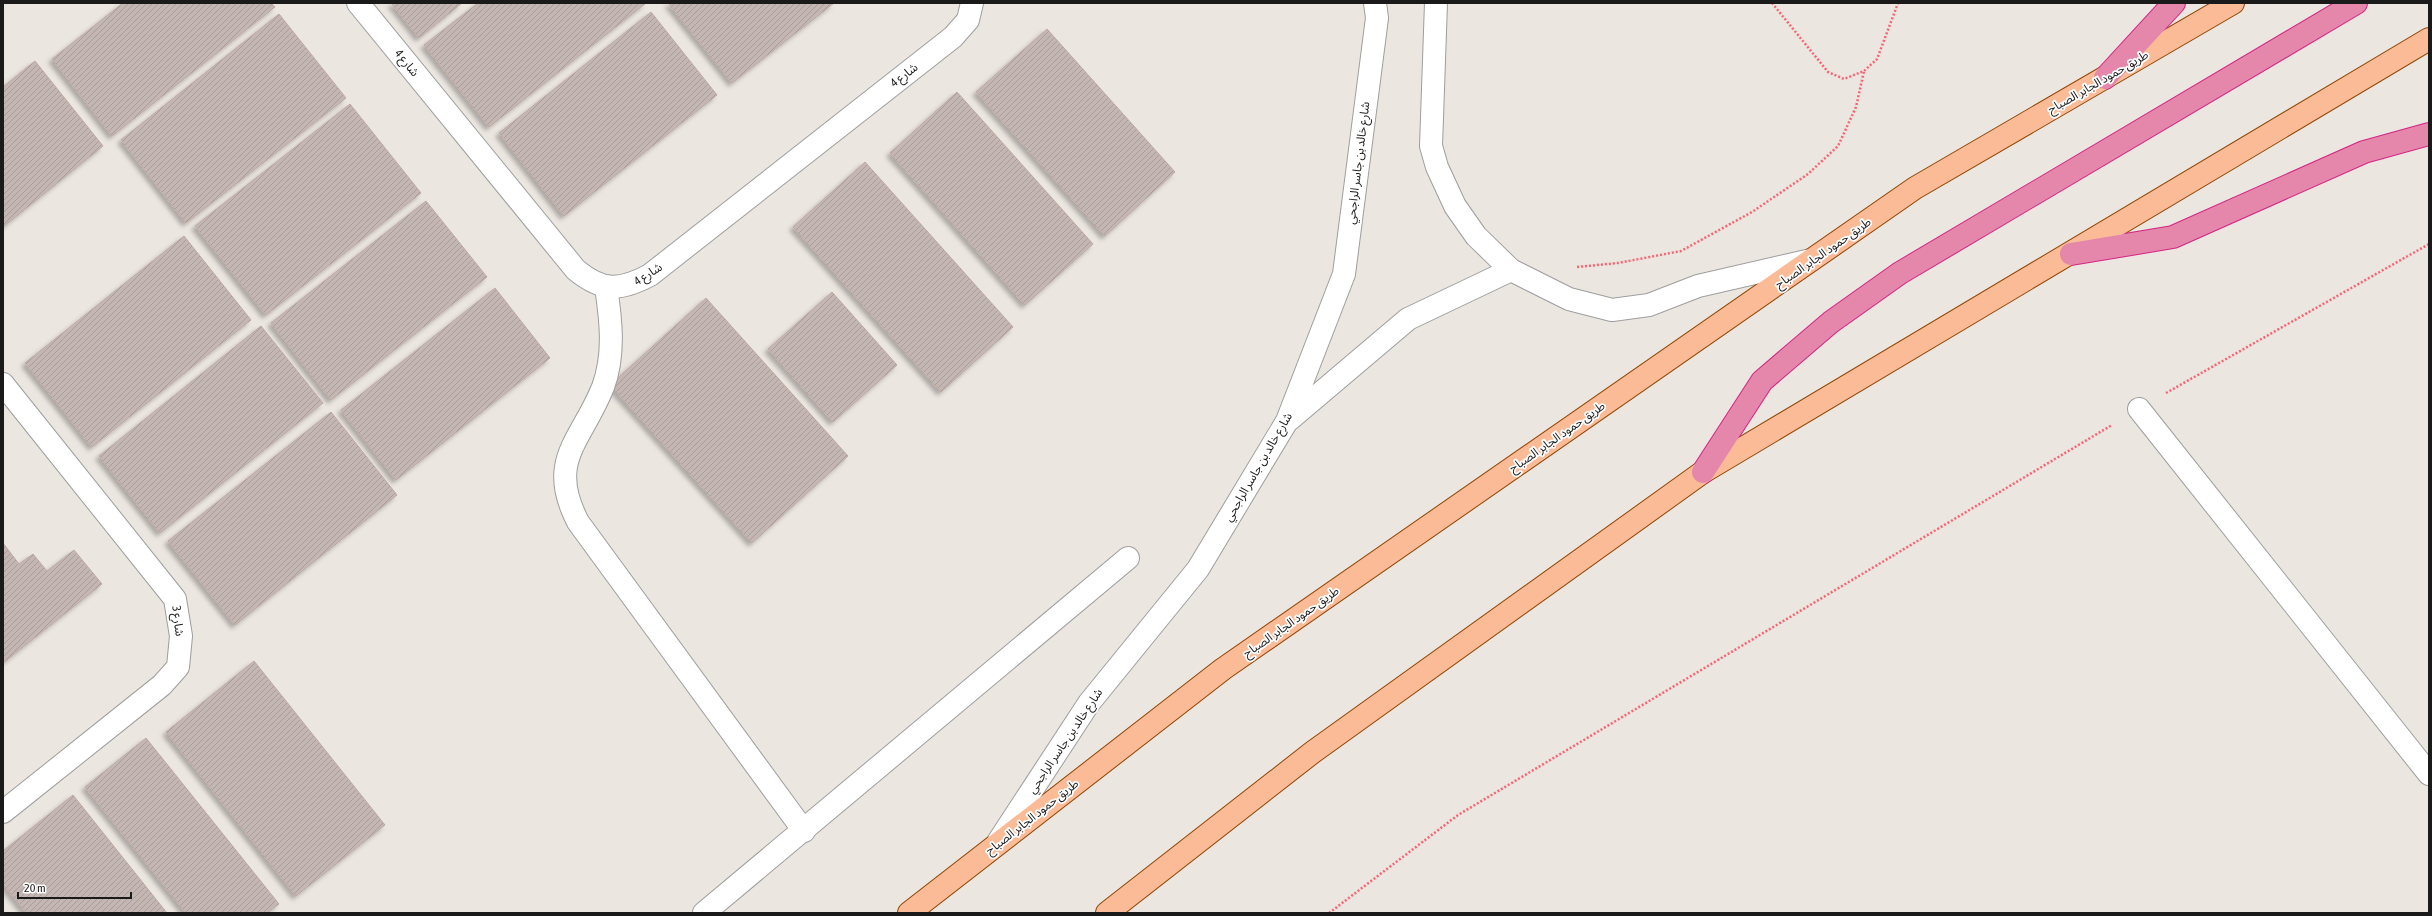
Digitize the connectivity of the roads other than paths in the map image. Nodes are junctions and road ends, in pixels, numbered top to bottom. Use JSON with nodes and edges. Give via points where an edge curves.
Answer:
{"nodes":[{"id":1,"x":358,"y":3,"type":"edge"},
{"id":2,"x":972,"y":3,"type":"edge"},
{"id":3,"x":1376,"y":3,"type":"edge"},
{"id":4,"x":1436,"y":3,"type":"edge"},
{"id":5,"x":2174,"y":3,"type":"edge"},
{"id":6,"x":2233,"y":3,"type":"edge"},
{"id":7,"x":2356,"y":3,"type":"edge"},
{"id":8,"x":2429,"y":39,"type":"edge"},
{"id":9,"x":2105,"y":78,"type":"junction"},
{"id":10,"x":2429,"y":134,"type":"edge"},
{"id":11,"x":2071,"y":254,"type":"junction"},
{"id":12,"x":1812,"y":260,"type":"junction"},
{"id":13,"x":1511,"y":270,"type":"junction"},
{"id":14,"x":606,"y":287,"type":"junction"},
{"id":15,"x":3,"y":384,"type":"edge"},
{"id":16,"x":2139,"y":409,"type":"road end"},
{"id":17,"x":1287,"y":421,"type":"junction"},
{"id":18,"x":1703,"y":472,"type":"junction"},
{"id":19,"x":1128,"y":558,"type":"dead end"},
{"id":20,"x":2429,"y":774,"type":"edge"},
{"id":21,"x":3,"y":812,"type":"edge"},
{"id":22,"x":804,"y":831,"type":"junction"},
{"id":23,"x":996,"y":845,"type":"junction"},
{"id":24,"x":704,"y":913,"type":"edge"},
{"id":25,"x":909,"y":913,"type":"edge"},
{"id":26,"x":1107,"y":913,"type":"edge"}],
"edges":[{"from":1,"to":14,"type":"street","name":"شارع 4","via":[[576,270],[590,281]]},
{"from":2,"to":14,"type":"street","name":"شارع 4","via":[[968,20],[953,38],[663,265],[629,286]]},
{"from":3,"to":17,"type":"street","name":"شارع خالد بن جاسر الراجحي","via":[[1377,18],[1344,274]]},
{"from":4,"to":13,"type":"street","via":[[1431,146],[1437,168],[1455,206],[1476,236]]},
{"from":5,"to":9,"type":"highway"},
{"from":6,"to":9,"type":"main road","name":"طريق حمود الجابر الصباح"},
{"from":7,"to":18,"type":"highway","via":[[1900,273],[1831,322],[1762,381]]},
{"from":8,"to":11,"type":"main road"},
{"from":9,"to":12,"type":"main road","name":"طريق حمود الجابر الصباح","via":[[1915,188]]},
{"from":10,"to":11,"type":"highway","via":[[2364,152],[2173,237]]},
{"from":11,"to":18,"type":"main road"},
{"from":12,"to":13,"type":"street","via":[[1698,286],[1649,305],[1612,310],[1569,299]]},
{"from":12,"to":23,"type":"main road","name":"طريق حمود الجابر الصباح","via":[[1223,669]]},
{"from":13,"to":17,"type":"street","via":[[1408,319]]},
{"from":14,"to":22,"type":"street","via":[[611,320],[609,364],[603,386],[573,442],[566,462],[564,483],[569,504],[578,522]]},
{"from":15,"to":21,"type":"street","name":"شارع 3","via":[[175,599],[181,636],[178,667],[162,686]]},
{"from":16,"to":20,"type":"street"},
{"from":17,"to":23,"type":"street","name":"شارع خالد بن جاسر الراجحي","via":[[1198,569],[1089,703]]},
{"from":18,"to":26,"type":"main road","via":[[1313,752]]},
{"from":19,"to":22,"type":"street"},
{"from":22,"to":24,"type":"street"},
{"from":23,"to":25,"type":"main road","name":"طريق حمود الجابر الصباح"}]}
